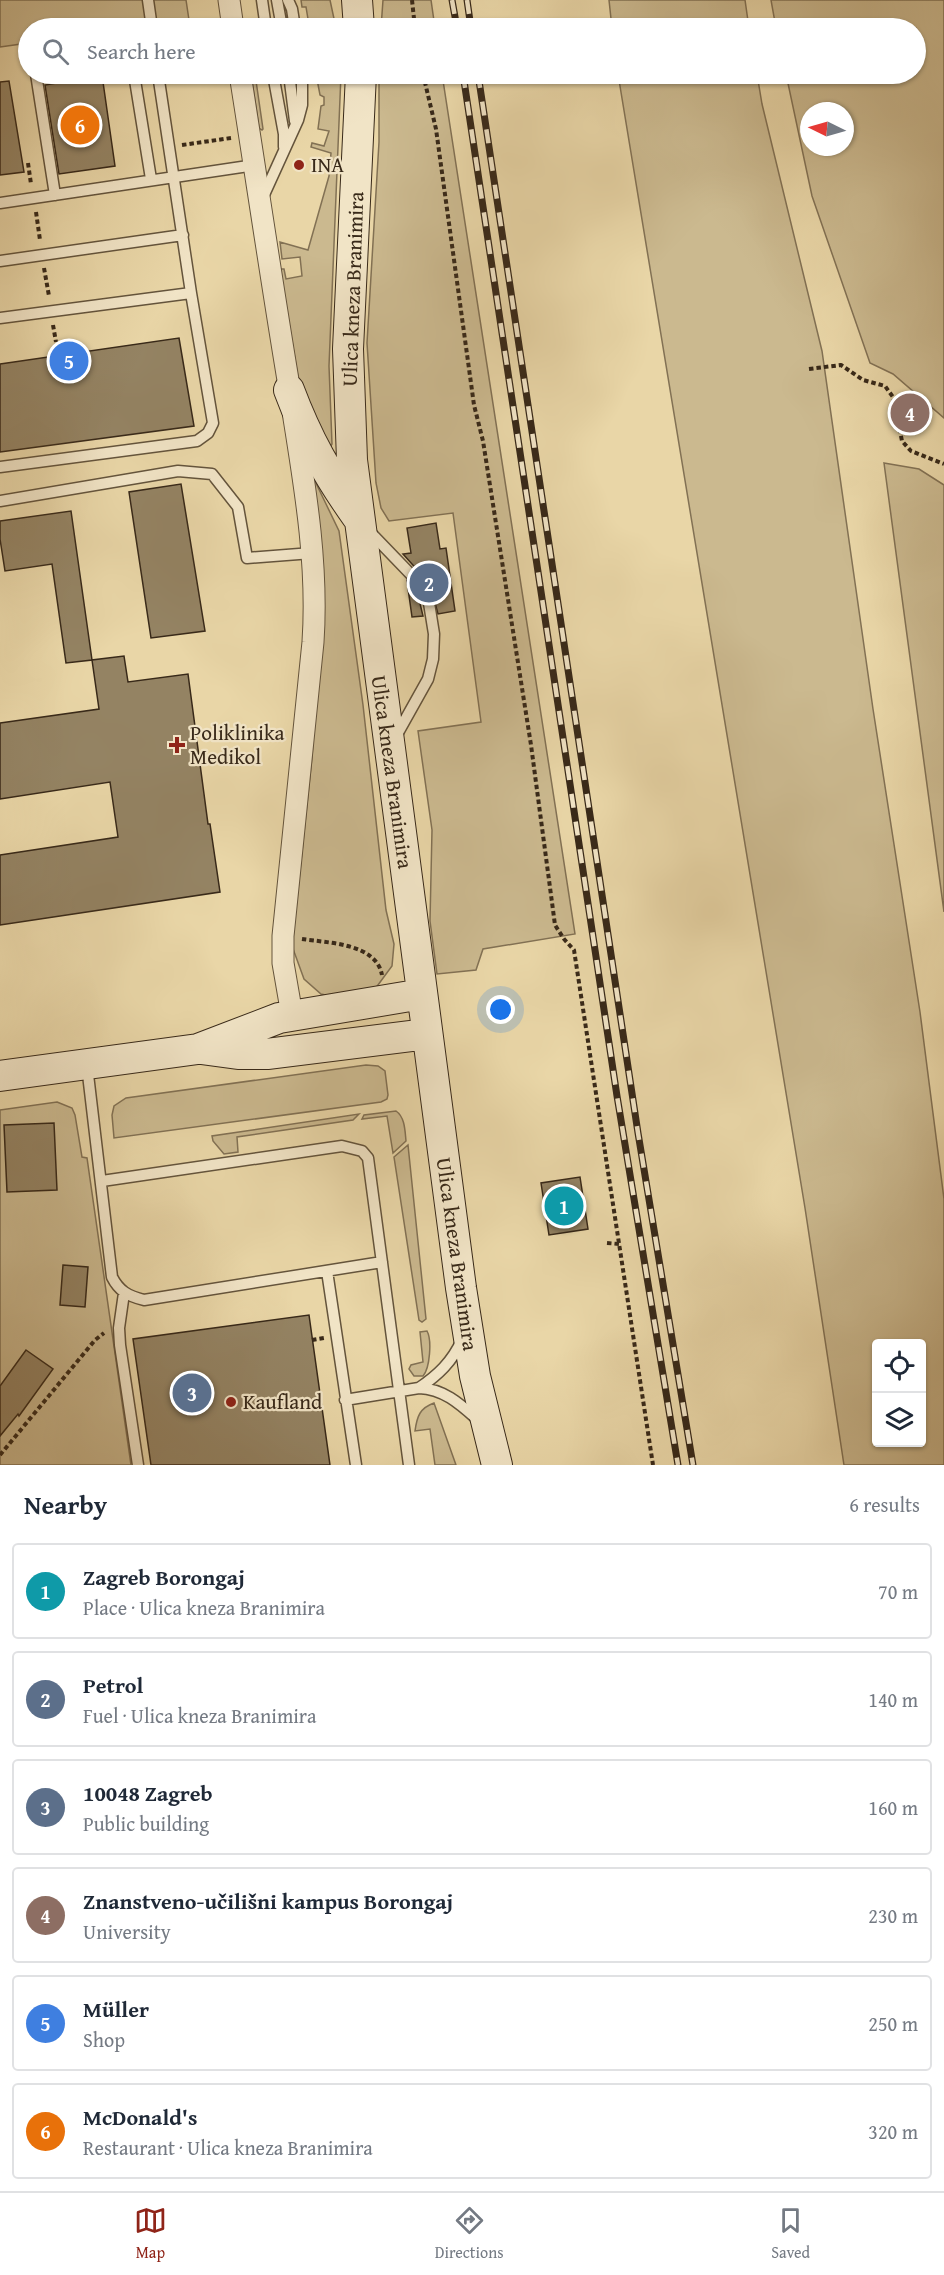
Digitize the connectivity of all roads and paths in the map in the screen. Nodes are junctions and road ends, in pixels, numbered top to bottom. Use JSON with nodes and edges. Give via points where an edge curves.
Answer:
{"nodes":[{"id":1,"x":148,"y":0,"type":"edge"},
{"id":2,"x":229,"y":0,"type":"edge"},
{"id":3,"x":262,"y":0,"type":"edge"},
{"id":4,"x":277,"y":0,"type":"edge"},
{"id":5,"x":288,"y":0,"type":"edge"},
{"id":6,"x":357,"y":0,"type":"edge"},
{"id":7,"x":412,"y":0,"type":"edge"},
{"id":8,"x":151,"y":18,"type":"edge"},
{"id":9,"x":232,"y":18,"type":"edge"},
{"id":10,"x":265,"y":18,"type":"edge"},
{"id":11,"x":280,"y":18,"type":"edge"},
{"id":12,"x":293,"y":18,"type":"edge"},
{"id":13,"x":358,"y":18,"type":"edge"},
{"id":14,"x":414,"y":18,"type":"edge"},
{"id":15,"x":38,"y":84,"type":"edge"},
{"id":16,"x":136,"y":84,"type":"edge"},
{"id":17,"x":159,"y":84,"type":"edge"},
{"id":18,"x":242,"y":84,"type":"edge"},
{"id":19,"x":275,"y":84,"type":"edge"},
{"id":20,"x":290,"y":84,"type":"edge"},
{"id":21,"x":302,"y":84,"type":"edge"},
{"id":22,"x":361,"y":84,"type":"edge"},
{"id":23,"x":425,"y":84,"type":"edge"},
{"id":24,"x":296,"y":125,"type":"junction"},
{"id":25,"x":235,"y":138,"type":"dead end"},
{"id":26,"x":181,"y":146,"type":"dead end"},
{"id":27,"x":284,"y":150,"type":"junction"},
{"id":28,"x":255,"y":165,"type":"junction"},
{"id":29,"x":173,"y":176,"type":"junction"},
{"id":30,"x":151,"y":179,"type":"junction"},
{"id":31,"x":55,"y":195,"type":"junction"},
{"id":32,"x":0,"y":203,"type":"edge"},
{"id":33,"x":260,"y":203,"type":"junction"},
{"id":34,"x":183,"y":235,"type":"junction"},
{"id":35,"x":0,"y":261,"type":"edge"},
{"id":36,"x":191,"y":293,"type":"junction"},
{"id":37,"x":0,"y":318,"type":"edge"},
{"id":38,"x":809,"y":369,"type":"dead end"},
{"id":39,"x":289,"y":390,"type":"junction"},
{"id":40,"x":944,"y":464,"type":"edge"},
{"id":41,"x":0,"y":467,"type":"edge"},
{"id":42,"x":0,"y":501,"type":"edge"},
{"id":43,"x":359,"y":520,"type":"junction"},
{"id":44,"x":312,"y":553,"type":"junction"},
{"id":45,"x":389,"y":749,"type":"junction"},
{"id":46,"x":292,"y":937,"type":"dead end"},
{"id":47,"x":383,"y":982,"type":"dead end"},
{"id":48,"x":422,"y":994,"type":"junction"},
{"id":49,"x":292,"y":1015,"type":"junction"},
{"id":50,"x":427,"y":1034,"type":"junction"},
{"id":51,"x":198,"y":1049,"type":"junction"},
{"id":52,"x":87,"y":1064,"type":"junction"},
{"id":53,"x":0,"y":1076,"type":"edge"},
{"id":54,"x":102,"y":1181,"type":"junction"},
{"id":55,"x":607,"y":1243,"type":"dead end"},
{"id":56,"x":619,"y":1244,"type":"junction"},
{"id":57,"x":382,"y":1262,"type":"junction"},
{"id":58,"x":327,"y":1271,"type":"junction"},
{"id":59,"x":124,"y":1293,"type":"junction"},
{"id":60,"x":467,"y":1326,"type":"junction"},
{"id":61,"x":119,"y":1328,"type":"junction"},
{"id":62,"x":419,"y":1388,"type":"junction"},
{"id":63,"x":399,"y":1391,"type":"junction"},
{"id":64,"x":345,"y":1400,"type":"junction"},
{"id":65,"x":487,"y":1428,"type":"junction"},
{"id":66,"x":0,"y":1455,"type":"edge"},
{"id":67,"x":138,"y":1465,"type":"edge"},
{"id":68,"x":356,"y":1465,"type":"edge"},
{"id":69,"x":409,"y":1465,"type":"edge"},
{"id":70,"x":497,"y":1465,"type":"edge"},
{"id":71,"x":653,"y":1465,"type":"edge"}],
"edges":[{"from":1,"to":8,"type":"lane"},
{"from":2,"to":9,"type":"street"},
{"from":3,"to":10,"type":"lane"},
{"from":4,"to":11,"type":"lane"},
{"from":5,"to":12,"type":"lane"},
{"from":6,"to":13,"type":"main road"},
{"from":7,"to":14,"type":"path"},
{"from":15,"to":31,"type":"lane"},
{"from":16,"to":30,"type":"lane"},
{"from":17,"to":29,"type":"lane"},
{"from":18,"to":28,"type":"street"},
{"from":19,"to":27,"type":"lane"},
{"from":20,"to":24,"type":"lane"},
{"from":21,"to":24,"type":"lane","via":[[303,105]]},
{"from":22,"to":43,"type":"main road","name":"Ulica kneza Branimira","via":[[348,349],[352,460]]},
{"from":23,"to":56,"type":"path","via":[[436,129],[474,405],[531,745],[555,925],[574,950]]},
{"from":24,"to":27,"type":"lane"},
{"from":25,"to":26,"type":"path"},
{"from":27,"to":33,"type":"lane"},
{"from":28,"to":29,"type":"lane"},
{"from":28,"to":33,"type":"street"},
{"from":29,"to":30,"type":"lane"},
{"from":29,"to":34,"type":"lane"},
{"from":30,"to":31,"type":"lane"},
{"from":31,"to":32,"type":"lane"},
{"from":33,"to":39,"type":"street"},
{"from":34,"to":35,"type":"lane"},
{"from":34,"to":36,"type":"lane"},
{"from":36,"to":37,"type":"lane"},
{"from":36,"to":41,"type":"lane","via":[[213,423],[208,433],[197,441]]},
{"from":38,"to":40,"type":"path","via":[[841,365],[863,380],[885,386],[893,397],[902,441],[911,451]]},
{"from":39,"to":43,"type":"main road","via":[[305,432]]},
{"from":39,"to":44,"type":"street"},
{"from":42,"to":44,"type":"lane","via":[[178,471],[212,474],[238,507],[247,558]]},
{"from":43,"to":45,"type":"main road","name":"Ulica kneza Branimira"},
{"from":43,"to":45,"type":"lane","via":[[423,588],[434,634],[428,679]]},
{"from":44,"to":49,"type":"street","via":[[313,642],[283,936],[283,963]]},
{"from":45,"to":48,"type":"main road","name":"Ulica kneza Branimira"},
{"from":46,"to":47,"type":"path","via":[[340,944],[372,956],[380,966]]},
{"from":48,"to":49,"type":"main road"},
{"from":48,"to":50,"type":"main road","name":"Ulica kneza Branimira"},
{"from":49,"to":51,"type":"main road"},
{"from":50,"to":51,"type":"main road","via":[[267,1054]]},
{"from":50,"to":60,"type":"main road","name":"Ulica kneza Branimira"},
{"from":51,"to":52,"type":"main road"},
{"from":52,"to":53,"type":"main road"},
{"from":52,"to":54,"type":"lane"},
{"from":54,"to":57,"type":"lane","via":[[342,1146],[353,1148],[368,1158]]},
{"from":54,"to":59,"type":"lane","via":[[112,1277]]},
{"from":55,"to":56,"type":"path"},
{"from":56,"to":71,"type":"path"},
{"from":57,"to":58,"type":"lane"},
{"from":57,"to":63,"type":"lane"},
{"from":58,"to":59,"type":"lane","via":[[144,1299]]},
{"from":58,"to":64,"type":"lane"},
{"from":59,"to":61,"type":"lane"},
{"from":60,"to":62,"type":"lane","via":[[445,1367]]},
{"from":60,"to":65,"type":"main road","name":"Ulica kneza Branimira"},
{"from":61,"to":66,"type":"path","via":[[94,1340]]},
{"from":61,"to":67,"type":"lane"},
{"from":62,"to":63,"type":"lane"},
{"from":62,"to":65,"type":"lane","via":[[450,1397]]},
{"from":63,"to":64,"type":"lane"},
{"from":63,"to":69,"type":"lane"},
{"from":64,"to":68,"type":"lane"},
{"from":65,"to":70,"type":"main road","name":"Ulica kneza Branimira"}]}
